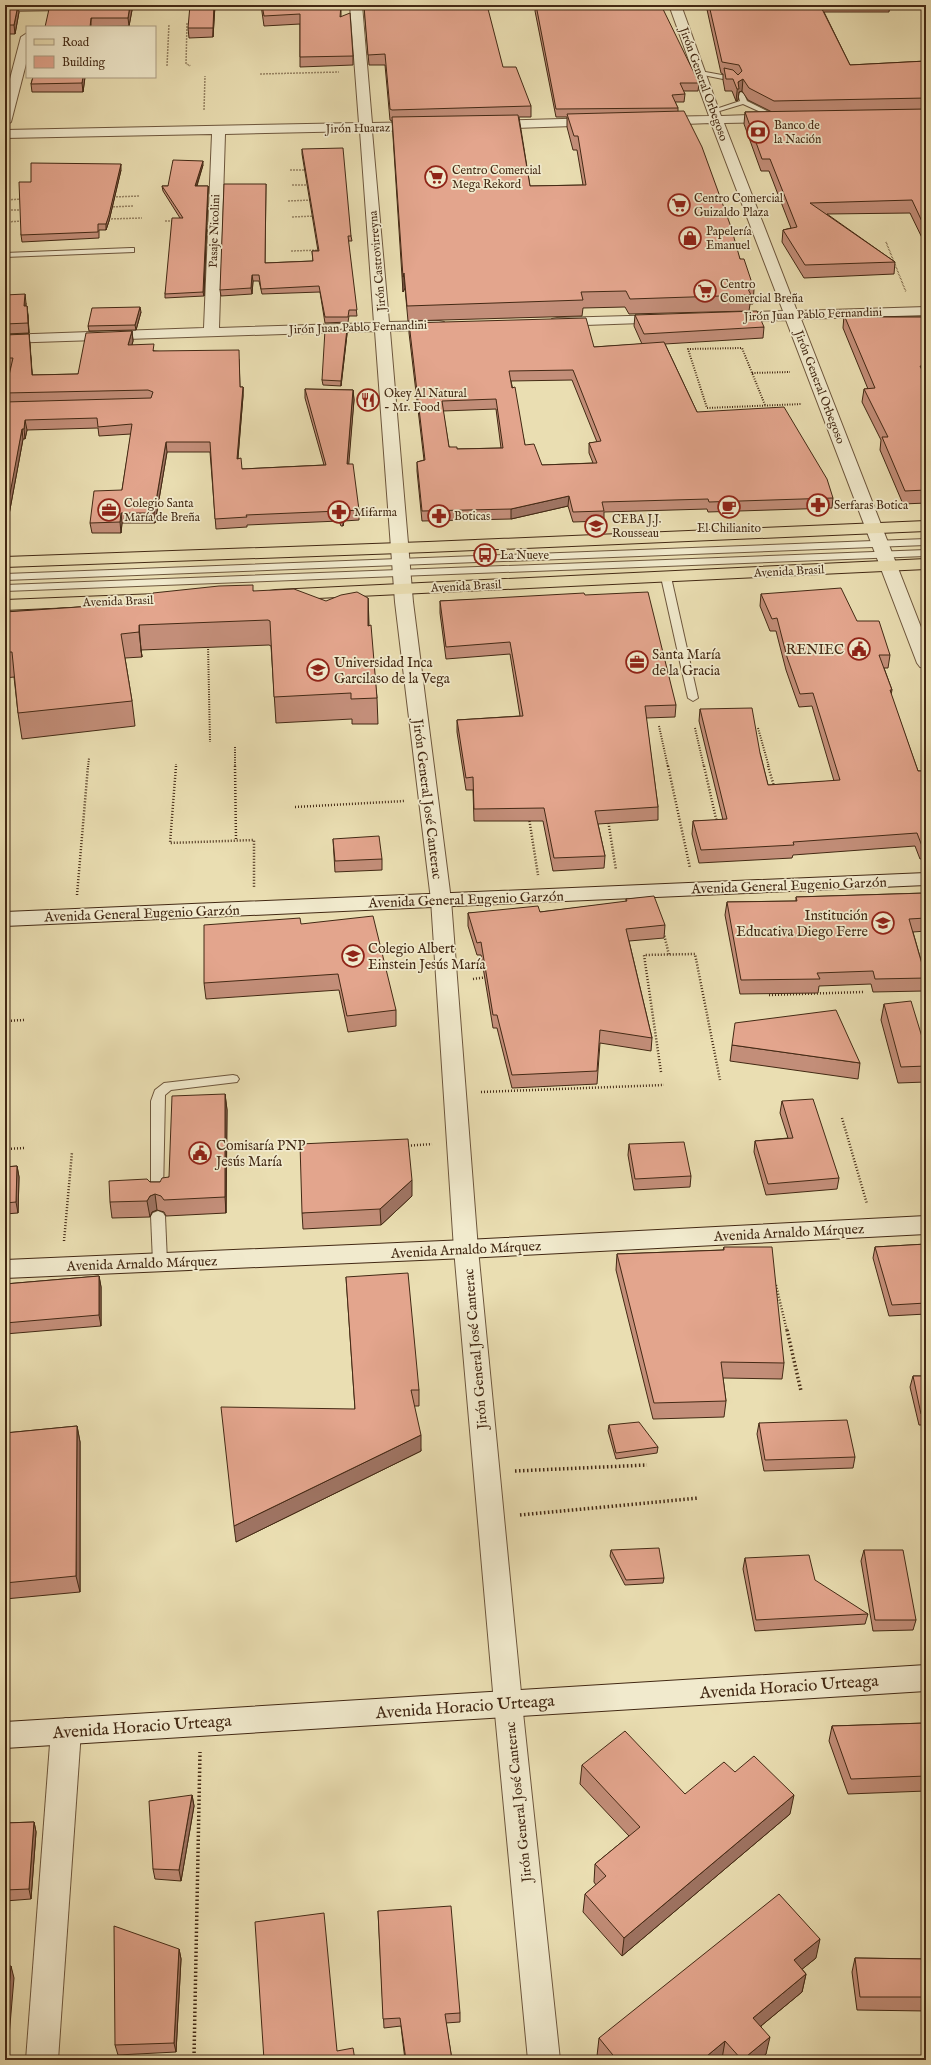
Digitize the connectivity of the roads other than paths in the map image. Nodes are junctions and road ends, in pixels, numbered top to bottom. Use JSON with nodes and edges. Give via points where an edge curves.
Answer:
{"nodes":[{"id":1,"x":170,"y":5,"type":"edge"},
{"id":2,"x":189,"y":5,"type":"edge"},
{"id":3,"x":356,"y":5,"type":"edge"},
{"id":4,"x":676,"y":5,"type":"edge"},
{"id":5,"x":35,"y":6,"type":"edge"},
{"id":6,"x":5,"y":8,"type":"edge"},
{"id":7,"x":31,"y":20,"type":"dead end"},
{"id":8,"x":26,"y":41,"type":"edge"},
{"id":9,"x":700,"y":73,"type":"junction"},
{"id":10,"x":737,"y":83,"type":"edge"},
{"id":11,"x":741,"y":94,"type":"edge"},
{"id":12,"x":744,"y":102,"type":"junction"},
{"id":13,"x":714,"y":115,"type":"junction"},
{"id":14,"x":778,"y":118,"type":"junction"},
{"id":15,"x":794,"y":118,"type":"edge"},
{"id":16,"x":644,"y":121,"type":"edge"},
{"id":17,"x":5,"y":122,"type":"edge"},
{"id":18,"x":612,"y":122,"type":"edge"},
{"id":19,"x":477,"y":125,"type":"edge"},
{"id":20,"x":437,"y":126,"type":"edge"},
{"id":21,"x":366,"y":128,"type":"junction"},
{"id":22,"x":218,"y":130,"type":"junction"},
{"id":23,"x":5,"y":134,"type":"edge"},
{"id":24,"x":131,"y":250,"type":"dead end"},
{"id":25,"x":5,"y":255,"type":"edge"},
{"id":26,"x":919,"y":311,"type":"edge"},
{"id":27,"x":792,"y":315,"type":"junction"},
{"id":28,"x":713,"y":317,"type":"edge"},
{"id":29,"x":682,"y":318,"type":"edge"},
{"id":30,"x":545,"y":322,"type":"edge"},
{"id":31,"x":452,"y":325,"type":"edge"},
{"id":32,"x":383,"y":327,"type":"junction"},
{"id":33,"x":212,"y":331,"type":"junction"},
{"id":34,"x":5,"y":339,"type":"edge"},
{"id":35,"x":926,"y":526,"type":"edge"},
{"id":36,"x":926,"y":542,"type":"edge"},
{"id":37,"x":882,"y":548,"type":"junction"},
{"id":38,"x":926,"y":553,"type":"edge"},
{"id":39,"x":5,"y":562,"type":"edge"},
{"id":40,"x":926,"y":564,"type":"edge"},
{"id":41,"x":401,"y":568,"type":"junction"},
{"id":42,"x":5,"y":577,"type":"edge"},
{"id":43,"x":666,"y":577,"type":"junction"},
{"id":44,"x":5,"y":588,"type":"edge"},
{"id":45,"x":262,"y":595,"type":"edge"},
{"id":46,"x":199,"y":598,"type":"edge"},
{"id":47,"x":5,"y":604,"type":"edge"},
{"id":48,"x":926,"y":663,"type":"edge"},
{"id":49,"x":693,"y":698,"type":"dead end"},
{"id":50,"x":926,"y":879,"type":"edge"},
{"id":51,"x":441,"y":900,"type":"junction"},
{"id":52,"x":5,"y":919,"type":"edge"},
{"id":53,"x":233,"y":1079,"type":"dead end"},
{"id":54,"x":157,"y":1194,"type":"edge"},
{"id":55,"x":158,"y":1216,"type":"edge"},
{"id":56,"x":926,"y":1225,"type":"edge"},
{"id":57,"x":466,"y":1249,"type":"junction"},
{"id":58,"x":160,"y":1262,"type":"junction"},
{"id":59,"x":5,"y":1268,"type":"edge"},
{"id":60,"x":926,"y":1678,"type":"edge"},
{"id":61,"x":508,"y":1703,"type":"junction"},
{"id":62,"x":66,"y":1731,"type":"junction"},
{"id":63,"x":5,"y":1735,"type":"edge"},
{"id":64,"x":42,"y":2060,"type":"edge"},
{"id":65,"x":544,"y":2060,"type":"edge"}],
"edges":[{"from":1,"to":2,"type":"street"},
{"from":1,"to":5,"type":"street"},
{"from":3,"to":21,"type":"street","name":"Jirón Castrovirreyna"},
{"from":4,"to":9,"type":"street","name":"Jirón General Orbegoso"},
{"from":5,"to":6,"type":"street"},
{"from":5,"to":7,"type":"street"},
{"from":8,"to":17,"type":"street"},
{"from":9,"to":10,"type":"lane","via":[[736,80]]},
{"from":9,"to":13,"type":"street","name":"Jirón General Orbegoso"},
{"from":11,"to":12,"type":"lane"},
{"from":12,"to":13,"type":"lane"},
{"from":12,"to":14,"type":"lane"},
{"from":13,"to":14,"type":"street"},
{"from":13,"to":16,"type":"street"},
{"from":13,"to":27,"type":"street","name":"Jirón General Orbegoso"},
{"from":14,"to":15,"type":"street"},
{"from":18,"to":19,"type":"street"},
{"from":20,"to":21,"type":"street","name":"Jirón Huaraz"},
{"from":21,"to":22,"type":"street","name":"Jirón Huaraz"},
{"from":21,"to":32,"type":"street","name":"Jirón Castrovirreyna"},
{"from":22,"to":23,"type":"street","name":"Jirón Huaraz"},
{"from":22,"to":33,"type":"street","name":"Pasaje Nicolini"},
{"from":24,"to":25,"type":"lane"},
{"from":26,"to":27,"type":"street","name":"Jirón Juan Pablo Fernandini"},
{"from":27,"to":28,"type":"street","name":"Jirón Juan Pablo Fernandini"},
{"from":27,"to":37,"type":"street","name":"Jirón General Orbegoso"},
{"from":29,"to":30,"type":"street"},
{"from":31,"to":32,"type":"street","name":"Jirón Juan Pablo Fernandini"},
{"from":32,"to":33,"type":"street","name":"Jirón Juan Pablo Fernandini"},
{"from":32,"to":41,"type":"street","name":"Jirón Castrovirreyna"},
{"from":33,"to":34,"type":"street","name":"Jirón Juan Pablo Fernandini"},
{"from":35,"to":37,"type":"main road","name":"Avenida Brasil"},
{"from":36,"to":37,"type":"lane","name":"Avenida Brasil"},
{"from":37,"to":38,"type":"lane","name":"Avenida Brasil"},
{"from":37,"to":40,"type":"main road","name":"Avenida Brasil"},
{"from":37,"to":41,"type":"main road","name":"Avenida Brasil"},
{"from":37,"to":41,"type":"lane","name":"Avenida Brasil"},
{"from":37,"to":43,"type":"main road","name":"Avenida Brasil"},
{"from":37,"to":48,"type":"street","name":"Jirón General Orbegoso"},
{"from":39,"to":41,"type":"main road","name":"Avenida Brasil"},
{"from":41,"to":42,"type":"lane","name":"Avenida Brasil"},
{"from":41,"to":43,"type":"main road","name":"Avenida Brasil"},
{"from":41,"to":44,"type":"lane","name":"Avenida Brasil"},
{"from":41,"to":45,"type":"main road","name":"Avenida Brasil"},
{"from":41,"to":51,"type":"street","name":"Jirón General José Canterac"},
{"from":43,"to":49,"type":"lane"},
{"from":46,"to":47,"type":"main road","name":"Avenida Brasil"},
{"from":50,"to":51,"type":"street","name":"Avenida General Eugenio Garzón"},
{"from":51,"to":52,"type":"street","name":"Avenida General Eugenio Garzón"},
{"from":51,"to":57,"type":"street","name":"Jirón General José Canterac"},
{"from":53,"to":54,"type":"lane","via":[[168,1086],[159,1093]]},
{"from":55,"to":58,"type":"lane"},
{"from":56,"to":57,"type":"street","name":"Avenida Arnaldo Márquez"},
{"from":57,"to":58,"type":"street","name":"Avenida Arnaldo Márquez"},
{"from":57,"to":61,"type":"street","name":"Jirón General José Canterac"},
{"from":58,"to":59,"type":"street","name":"Avenida Arnaldo Márquez"},
{"from":60,"to":61,"type":"street","name":"Avenida Horacio Urteaga"},
{"from":61,"to":62,"type":"street","name":"Avenida Horacio Urteaga"},
{"from":61,"to":65,"type":"street","name":"Jirón General José Canterac"},
{"from":62,"to":63,"type":"street","name":"Avenida Horacio Urteaga"},
{"from":62,"to":64,"type":"street"}]}
